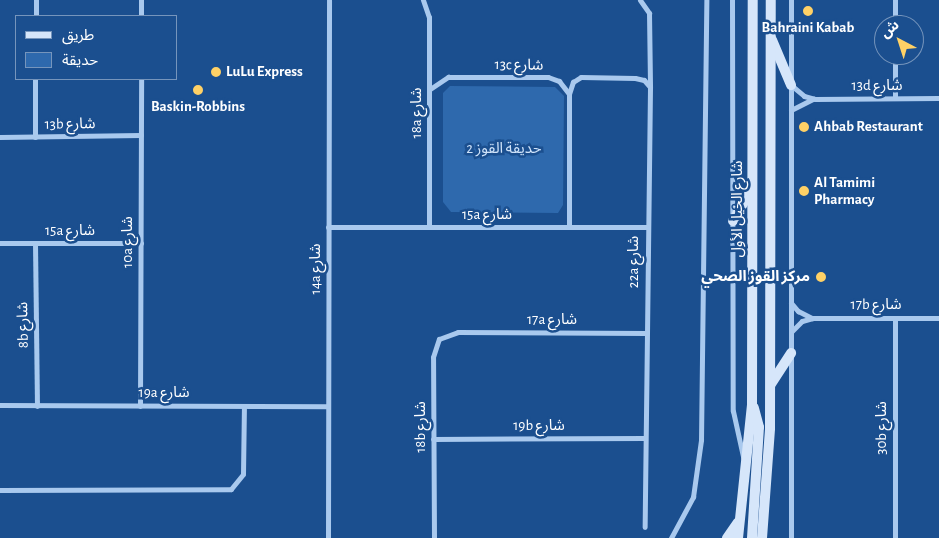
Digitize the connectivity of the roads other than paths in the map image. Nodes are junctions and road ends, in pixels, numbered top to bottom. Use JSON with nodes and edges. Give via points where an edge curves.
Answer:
{"nodes":[{"id":1,"x":36,"y":0,"type":"edge"},
{"id":2,"x":141,"y":0,"type":"edge"},
{"id":3,"x":329,"y":0,"type":"edge"},
{"id":4,"x":423,"y":0,"type":"edge"},
{"id":5,"x":640,"y":0,"type":"edge"},
{"id":6,"x":706,"y":0,"type":"edge"},
{"id":7,"x":732,"y":0,"type":"edge"},
{"id":8,"x":753,"y":0,"type":"edge"},
{"id":9,"x":771,"y":0,"type":"edge"},
{"id":10,"x":791,"y":0,"type":"edge"},
{"id":11,"x":896,"y":0,"type":"edge"},
{"id":12,"x":36,"y":15,"type":"edge"},
{"id":13,"x":141,"y":15,"type":"edge"},
{"id":14,"x":895,"y":15,"type":"edge"},
{"id":15,"x":771,"y":38,"type":"junction"},
{"id":16,"x":895,"y":65,"type":"edge"},
{"id":17,"x":35,"y":80,"type":"edge"},
{"id":18,"x":141,"y":80,"type":"edge"},
{"id":19,"x":791,"y":85,"type":"junction"},
{"id":20,"x":650,"y":88,"type":"junction"},
{"id":21,"x":429,"y":90,"type":"junction"},
{"id":22,"x":570,"y":94,"type":"junction"},
{"id":23,"x":816,"y":98,"type":"junction"},
{"id":24,"x":895,"y":98,"type":"junction"},
{"id":25,"x":939,"y":98,"type":"edge"},
{"id":26,"x":791,"y":110,"type":"junction"},
{"id":27,"x":141,"y":135,"type":"junction"},
{"id":28,"x":0,"y":137,"type":"edge"},
{"id":29,"x":35,"y":137,"type":"junction"},
{"id":30,"x":754,"y":185,"type":"junction"},
{"id":31,"x":732,"y":221,"type":"junction"},
{"id":32,"x":328,"y":227,"type":"junction"},
{"id":33,"x":429,"y":227,"type":"junction"},
{"id":34,"x":569,"y":227,"type":"junction"},
{"id":35,"x":646,"y":227,"type":"junction"},
{"id":36,"x":0,"y":243,"type":"edge"},
{"id":37,"x":35,"y":243,"type":"junction"},
{"id":38,"x":141,"y":243,"type":"junction"},
{"id":39,"x":791,"y":303,"type":"junction"},
{"id":40,"x":813,"y":318,"type":"junction"},
{"id":41,"x":895,"y":318,"type":"junction"},
{"id":42,"x":939,"y":318,"type":"edge"},
{"id":43,"x":458,"y":332,"type":"joint"},
{"id":44,"x":791,"y":332,"type":"junction"},
{"id":45,"x":646,"y":333,"type":"junction"},
{"id":46,"x":791,"y":353,"type":"junction"},
{"id":47,"x":771,"y":385,"type":"junction"},
{"id":48,"x":0,"y":405,"type":"edge"},
{"id":49,"x":752,"y":405,"type":"junction"},
{"id":50,"x":37,"y":406,"type":"junction"},
{"id":51,"x":140,"y":406,"type":"junction"},
{"id":52,"x":244,"y":406,"type":"junction"},
{"id":53,"x":328,"y":406,"type":"junction"},
{"id":54,"x":645,"y":438,"type":"junction"},
{"id":55,"x":433,"y":439,"type":"junction"},
{"id":56,"x":745,"y":464,"type":"junction"},
{"id":57,"x":0,"y":490,"type":"edge"},
{"id":58,"x":740,"y":519,"type":"junction"},
{"id":59,"x":645,"y":527,"type":"dead end"},
{"id":60,"x":328,"y":538,"type":"edge"},
{"id":61,"x":434,"y":538,"type":"edge"},
{"id":62,"x":671,"y":538,"type":"edge"},
{"id":63,"x":727,"y":538,"type":"edge"},
{"id":64,"x":738,"y":538,"type":"edge"},
{"id":65,"x":752,"y":538,"type":"edge"},
{"id":66,"x":762,"y":538,"type":"edge"},
{"id":67,"x":790,"y":538,"type":"edge"},
{"id":68,"x":895,"y":538,"type":"edge"}],
"edges":[{"from":1,"to":12,"type":"street"},
{"from":2,"to":13,"type":"street"},
{"from":3,"to":32,"type":"street","name":"14a شارع"},
{"from":4,"to":21,"type":"street","name":"18a شارع","via":[[429,17]]},
{"from":5,"to":20,"type":"street","name":"22a شارع","via":[[649,13]]},
{"from":6,"to":62,"type":"street","via":[[701,440],[693,497]]},
{"from":7,"to":31,"type":"street"},
{"from":8,"to":30,"type":"main road","name":"شارع الخيل الأول"},
{"from":9,"to":15,"type":"main road"},
{"from":10,"to":19,"type":"street"},
{"from":11,"to":14,"type":"street"},
{"from":15,"to":19,"type":"main road"},
{"from":15,"to":47,"type":"main road"},
{"from":16,"to":24,"type":"street"},
{"from":17,"to":29,"type":"street"},
{"from":18,"to":27,"type":"street","name":"10a شارع"},
{"from":19,"to":23,"type":"street","name":"13d شارع","via":[[804,96]]},
{"from":19,"to":26,"type":"street"},
{"from":20,"to":22,"type":"street","via":[[640,78],[581,77],[573,82]]},
{"from":20,"to":35,"type":"street","name":"22a شارع"},
{"from":21,"to":22,"type":"street","name":"13c شارع","via":[[448,77],[548,77],[559,80]]},
{"from":21,"to":33,"type":"street","name":"18a شارع"},
{"from":22,"to":34,"type":"street"},
{"from":23,"to":24,"type":"street","name":"13d شارع"},
{"from":23,"to":26,"type":"street","name":"13d شارع"},
{"from":24,"to":25,"type":"street","name":"13d شارع"},
{"from":26,"to":39,"type":"street"},
{"from":27,"to":29,"type":"street","name":"13b شارع"},
{"from":27,"to":38,"type":"street","name":"10a شارع"},
{"from":28,"to":29,"type":"street","name":"13b شارع"},
{"from":30,"to":31,"type":"main road"},
{"from":30,"to":49,"type":"main road","name":"شارع الخيل الأول"},
{"from":31,"to":56,"type":"street","via":[[733,411]]},
{"from":32,"to":33,"type":"street","name":"15a شارع"},
{"from":32,"to":53,"type":"street","name":"14a شارع"},
{"from":33,"to":34,"type":"street","name":"15a شارع"},
{"from":34,"to":35,"type":"street","name":"15a شارع"},
{"from":35,"to":45,"type":"street","name":"22a شارع"},
{"from":36,"to":37,"type":"street","name":"15a شارع"},
{"from":37,"to":38,"type":"street","name":"15a شارع"},
{"from":37,"to":50,"type":"street","name":"8b شارع"},
{"from":38,"to":51,"type":"street","name":"10a شارع"},
{"from":39,"to":40,"type":"street","via":[[798,311]]},
{"from":39,"to":44,"type":"street"},
{"from":40,"to":41,"type":"street","name":"17b شارع"},
{"from":40,"to":44,"type":"street","via":[[798,324]]},
{"from":41,"to":42,"type":"street","name":"17b شارع"},
{"from":41,"to":68,"type":"street","name":"30b شارع"},
{"from":43,"to":45,"type":"street","name":"17a شارع"},
{"from":43,"to":55,"type":"street","name":"18b شارع","via":[[445,335],[433,350]]},
{"from":44,"to":46,"type":"street"},
{"from":45,"to":54,"type":"street","name":"22a شارع"},
{"from":46,"to":47,"type":"main road"},
{"from":46,"to":67,"type":"street"},
{"from":47,"to":66,"type":"main road"},
{"from":48,"to":50,"type":"street","name":"19a شارع"},
{"from":49,"to":56,"type":"main road","name":"شارع الخيل الأول"},
{"from":49,"to":65,"type":"main road","via":[[759,427]]},
{"from":50,"to":51,"type":"street","name":"19a شارع"},
{"from":51,"to":52,"type":"street","name":"19a شارع"},
{"from":52,"to":53,"type":"street","name":"19a شارع"},
{"from":52,"to":57,"type":"street","via":[[243,474],[231,489]]},
{"from":53,"to":60,"type":"street","name":"14a شارع"},
{"from":54,"to":55,"type":"street","name":"19b شارع"},
{"from":54,"to":59,"type":"street","name":"22a شارع"},
{"from":55,"to":61,"type":"street","name":"18b شارع"},
{"from":56,"to":58,"type":"main road","name":"شارع الخيل الأول"},
{"from":58,"to":63,"type":"main road"},
{"from":58,"to":64,"type":"main road","name":"شارع الخيل الأول"}]}
